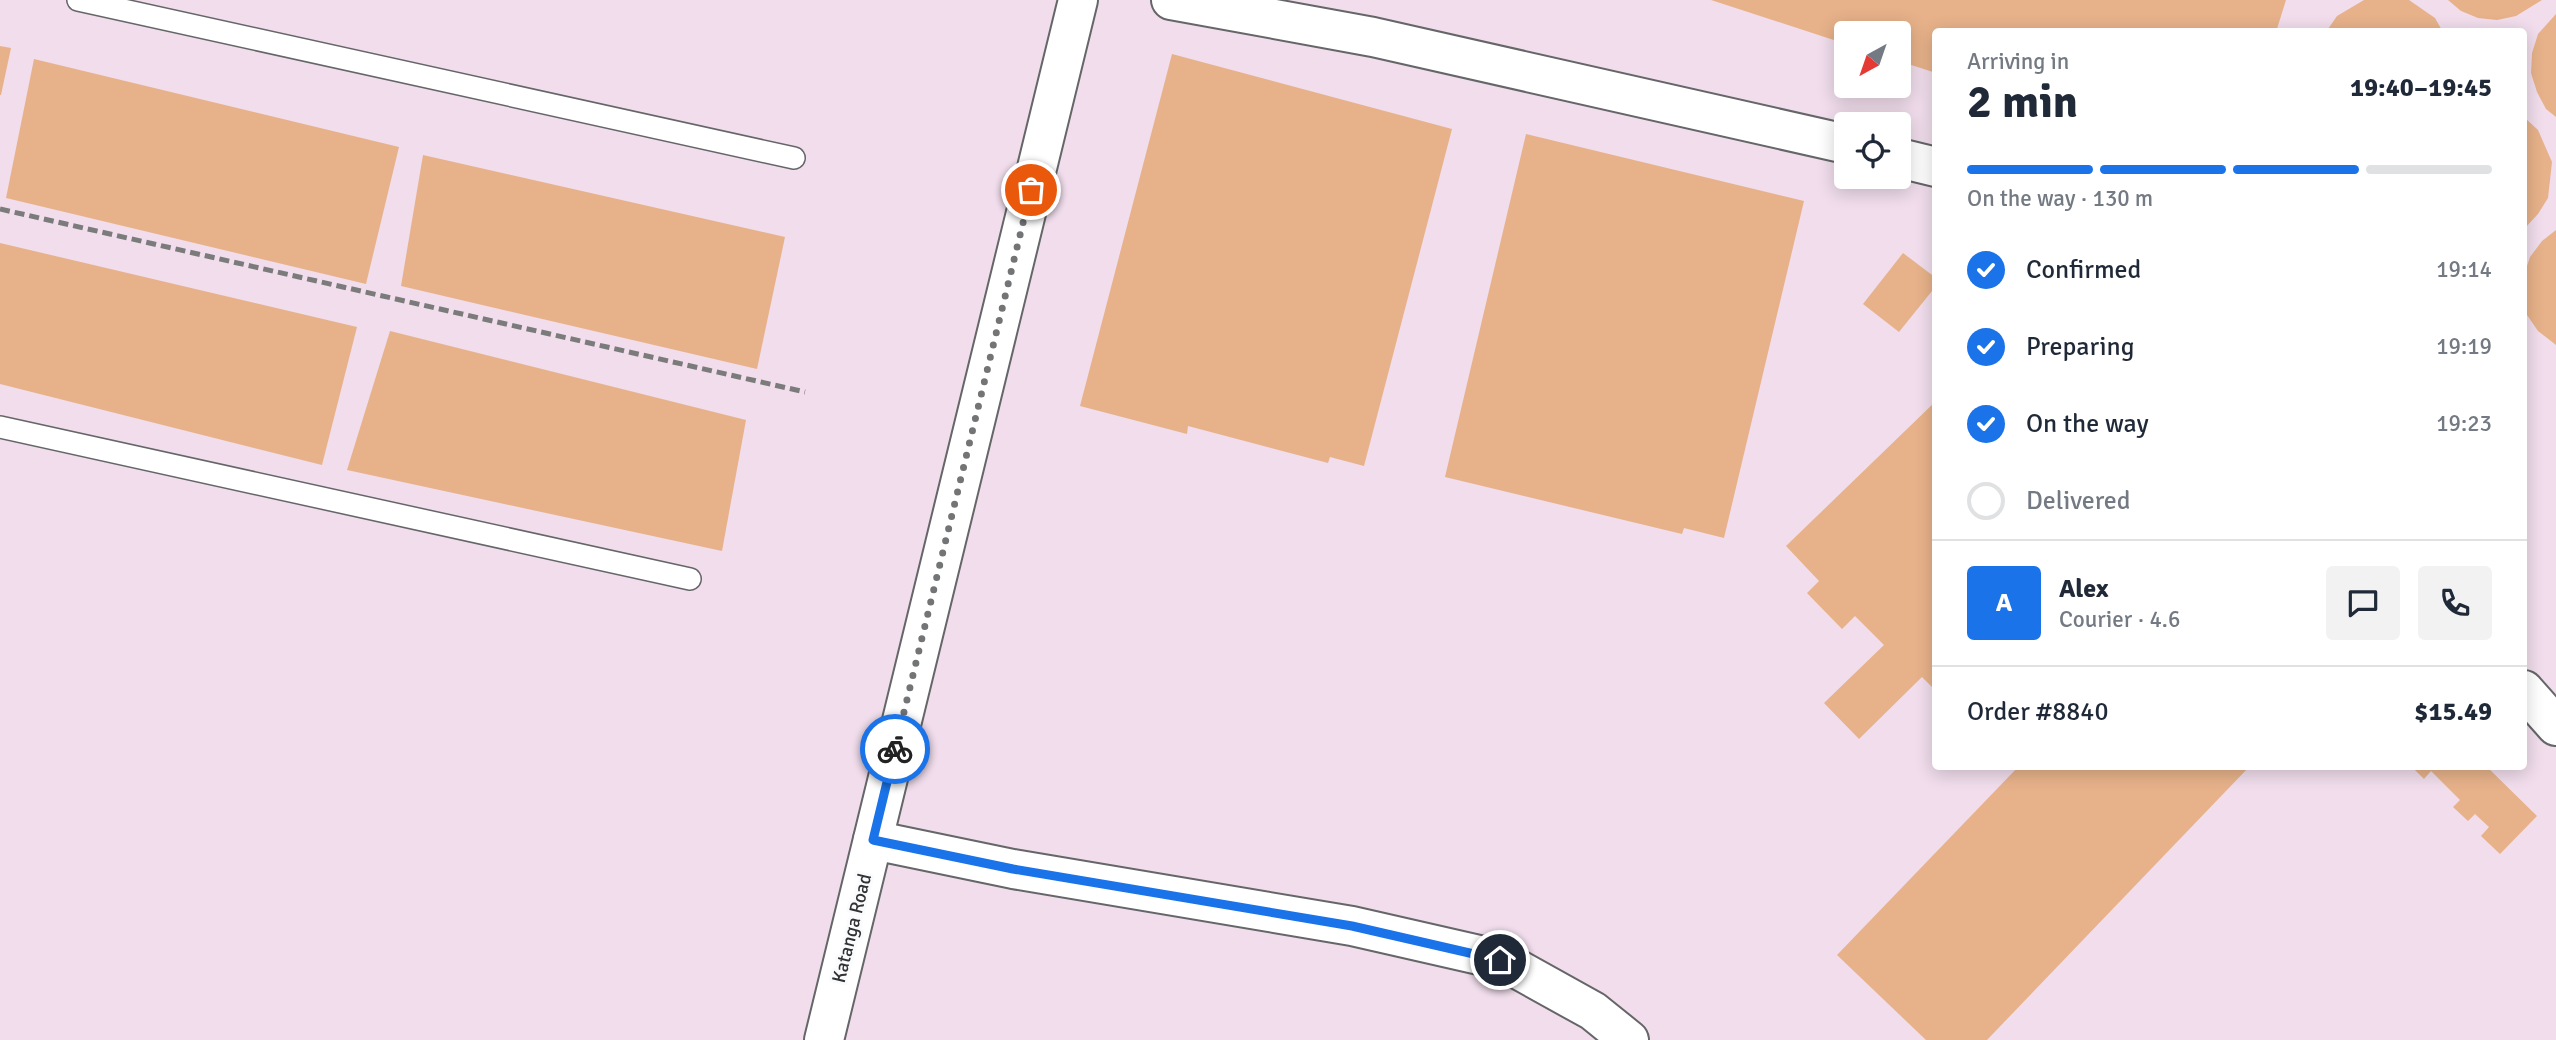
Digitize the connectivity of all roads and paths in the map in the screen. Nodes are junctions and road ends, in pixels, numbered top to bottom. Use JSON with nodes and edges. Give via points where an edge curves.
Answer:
{"nodes":[{"id":1,"x":78,"y":0,"type":"edge"},
{"id":2,"x":1078,"y":0,"type":"edge"},
{"id":3,"x":1171,"y":0,"type":"edge"},
{"id":4,"x":1834,"y":141,"type":"edge"},
{"id":5,"x":794,"y":158,"type":"dead end"},
{"id":6,"x":1911,"y":161,"type":"edge"},
{"id":7,"x":1932,"y":166,"type":"edge"},
{"id":8,"x":0,"y":427,"type":"edge"},
{"id":9,"x":690,"y":579,"type":"dead end"},
{"id":10,"x":2527,"y":693,"type":"edge"},
{"id":11,"x":2556,"y":726,"type":"edge"},
{"id":12,"x":873,"y":840,"type":"junction"},
{"id":13,"x":824,"y":1040,"type":"edge"},
{"id":14,"x":1629,"y":1040,"type":"edge"}],
"edges":[{"from":1,"to":5,"type":"lane"},
{"from":2,"to":12,"type":"street","name":"Katanga Road"},
{"from":3,"to":4,"type":"street","via":[[1374,37]]},
{"from":6,"to":7,"type":"street"},
{"from":8,"to":9,"type":"lane"},
{"from":10,"to":11,"type":"street"},
{"from":12,"to":13,"type":"street","name":"Katanga Road"},
{"from":12,"to":14,"type":"street","via":[[1013,869],[1352,926],[1500,960],[1593,1011]]}]}
